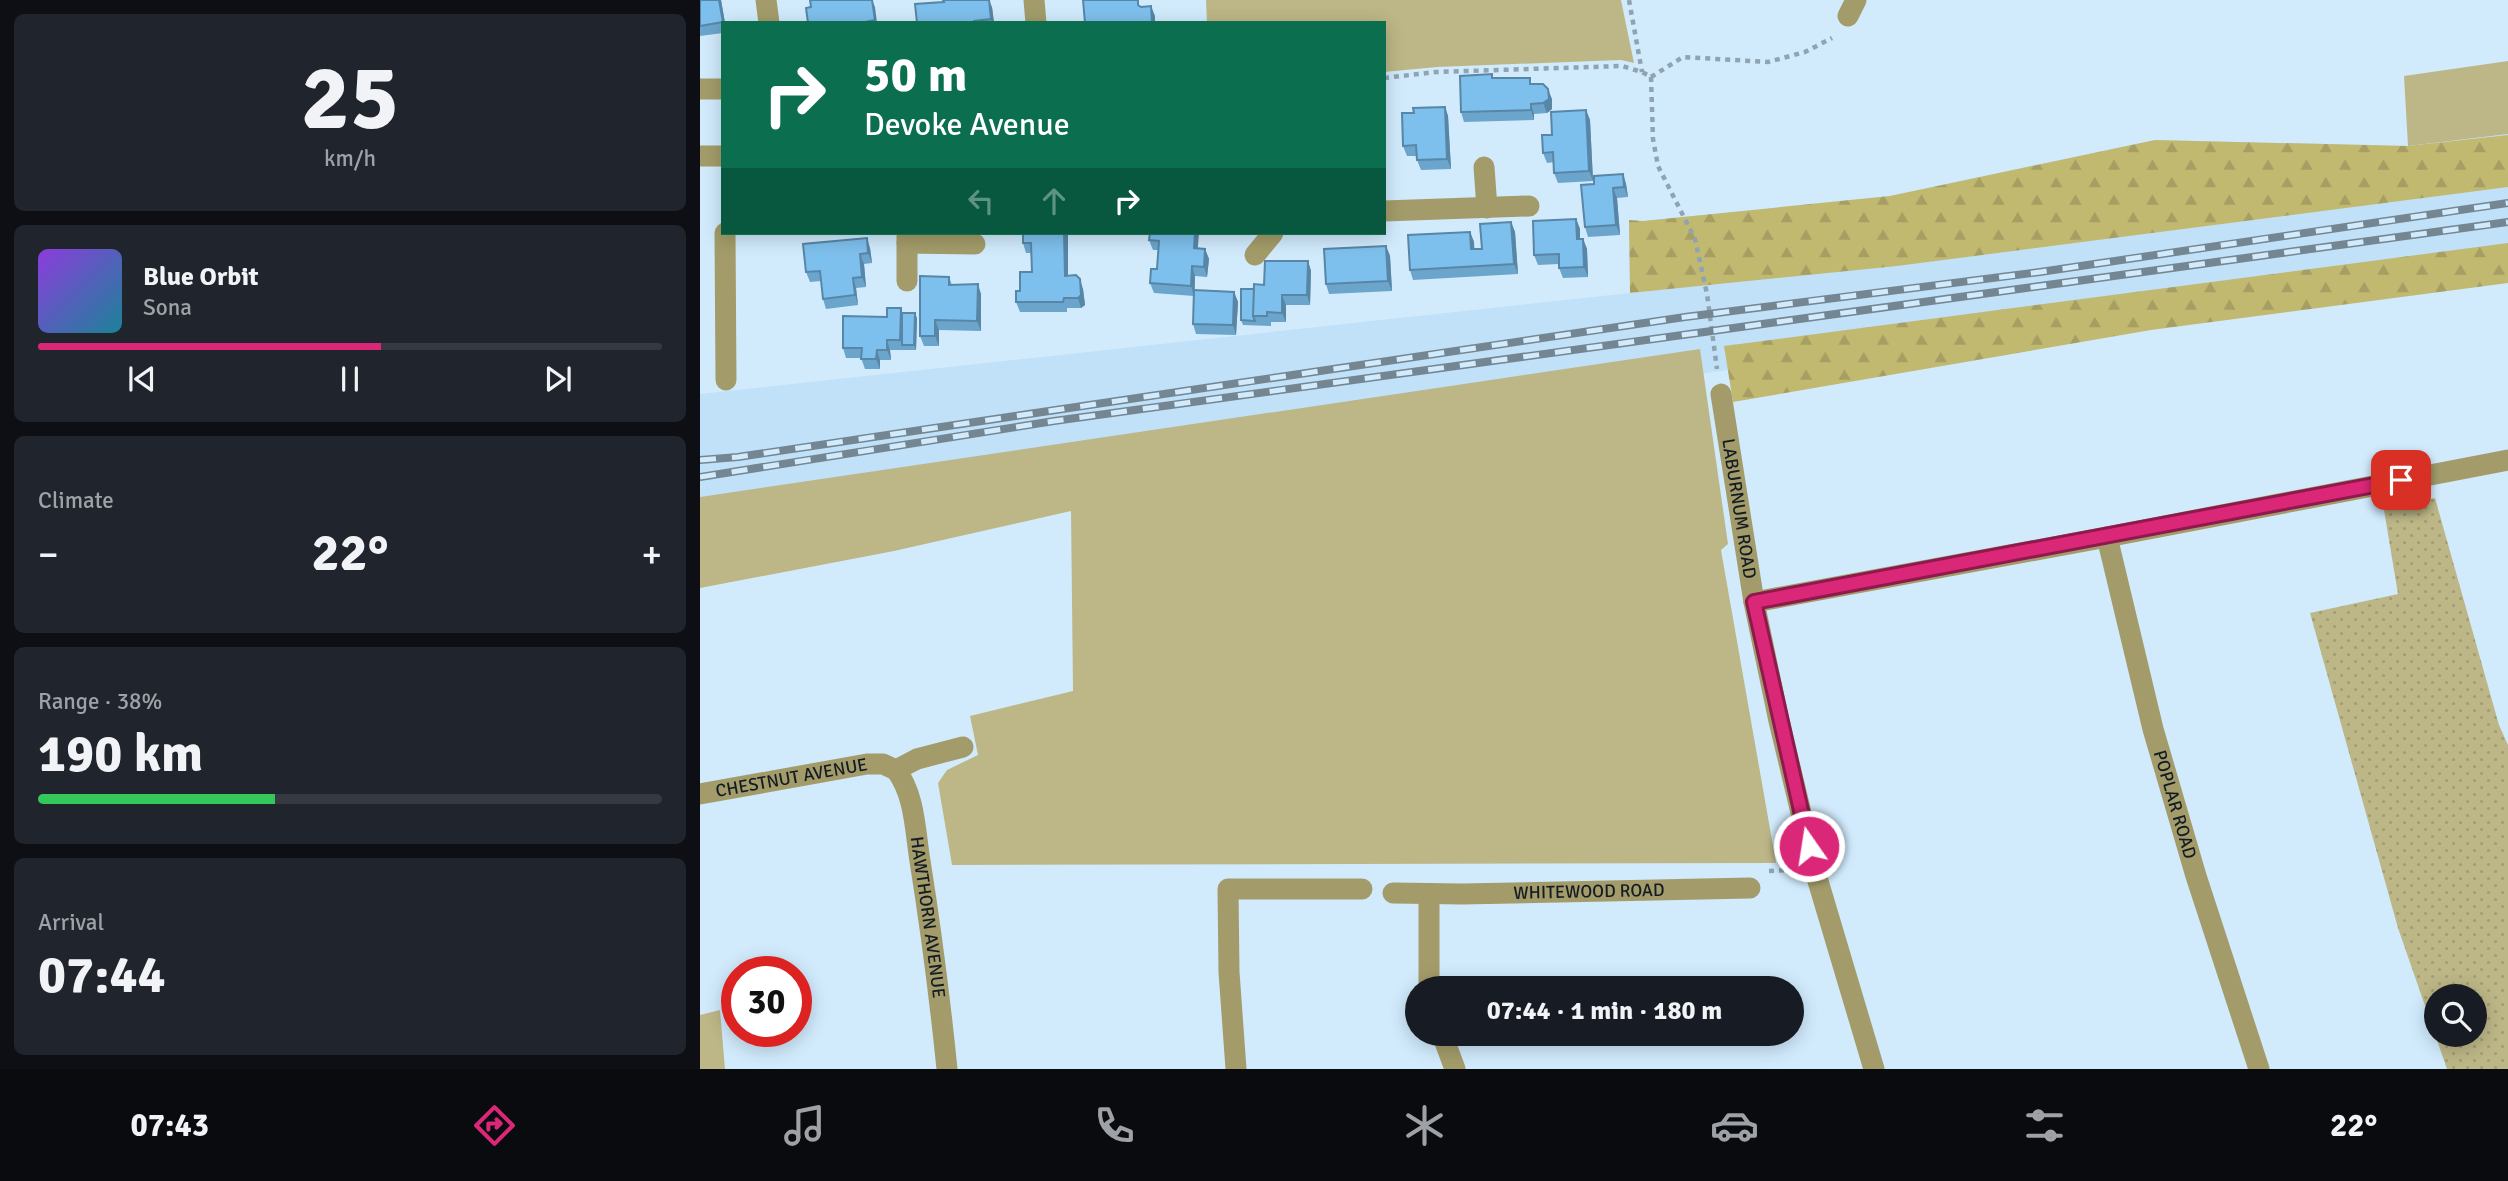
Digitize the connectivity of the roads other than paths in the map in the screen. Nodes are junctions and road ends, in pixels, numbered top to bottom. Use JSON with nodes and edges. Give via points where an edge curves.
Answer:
{"nodes":[{"id":1,"x":766,"y":0,"type":"edge"},
{"id":2,"x":1034,"y":0,"type":"edge"},
{"id":3,"x":769,"y":21,"type":"edge"},
{"id":4,"x":1036,"y":21,"type":"edge"},
{"id":5,"x":700,"y":89,"type":"edge"},
{"id":6,"x":721,"y":89,"type":"edge"},
{"id":7,"x":700,"y":156,"type":"edge"},
{"id":8,"x":721,"y":156,"type":"edge"},
{"id":9,"x":1484,"y":167,"type":"dead end"},
{"id":10,"x":1529,"y":206,"type":"dead end"},
{"id":11,"x":1487,"y":208,"type":"junction"},
{"id":12,"x":1386,"y":211,"type":"edge"},
{"id":13,"x":725,"y":235,"type":"edge"},
{"id":14,"x":1271,"y":235,"type":"edge"},
{"id":15,"x":907,"y":238,"type":"edge"},
{"id":16,"x":975,"y":244,"type":"dead end"},
{"id":17,"x":1255,"y":255,"type":"dead end"},
{"id":18,"x":907,"y":281,"type":"dead end"},
{"id":19,"x":726,"y":380,"type":"dead end"},
{"id":20,"x":1721,"y":394,"type":"road end"},
{"id":21,"x":2508,"y":460,"type":"edge"},
{"id":22,"x":2108,"y":537,"type":"junction"},
{"id":23,"x":1754,"y":602,"type":"junction"},
{"id":24,"x":963,"y":747,"type":"dead end"},
{"id":25,"x":896,"y":770,"type":"junction"},
{"id":26,"x":700,"y":794,"type":"edge"},
{"id":27,"x":1750,"y":888,"type":"road end"},
{"id":28,"x":1362,"y":889,"type":"dead end"},
{"id":29,"x":1393,"y":893,"type":"dead end"},
{"id":30,"x":1429,"y":894,"type":"junction"},
{"id":31,"x":1429,"y":976,"type":"edge"},
{"id":32,"x":1446,"y":1046,"type":"edge"},
{"id":33,"x":947,"y":1069,"type":"edge"},
{"id":34,"x":1236,"y":1069,"type":"edge"},
{"id":35,"x":1455,"y":1069,"type":"edge"},
{"id":36,"x":1874,"y":1069,"type":"edge"},
{"id":37,"x":2259,"y":1069,"type":"edge"}],
"edges":[{"from":1,"to":3,"type":"street"},
{"from":2,"to":4,"type":"street"},
{"from":5,"to":6,"type":"street"},
{"from":7,"to":8,"type":"street"},
{"from":9,"to":11,"type":"street"},
{"from":10,"to":11,"type":"street"},
{"from":11,"to":12,"type":"street"},
{"from":13,"to":19,"type":"street"},
{"from":14,"to":17,"type":"street"},
{"from":15,"to":16,"type":"street"},
{"from":15,"to":18,"type":"street"},
{"from":20,"to":23,"type":"street","name":"LABURNUM ROAD"},
{"from":21,"to":22,"type":"street"},
{"from":22,"to":23,"type":"street"},
{"from":22,"to":37,"type":"street","name":"POPLAR ROAD","via":[[2153,729]]},
{"from":23,"to":36,"type":"street","name":"LABURNUM ROAD","via":[[1815,871]]},
{"from":24,"to":25,"type":"street","via":[[917,759]]},
{"from":25,"to":26,"type":"street","name":"CHESTNUT AVENUE","via":[[867,764]]},
{"from":25,"to":33,"type":"street","name":"HAWTHORN AVENUE","via":[[910,796]]},
{"from":27,"to":30,"type":"street","name":"WHITEWOOD ROAD"},
{"from":28,"to":34,"type":"street","via":[[1228,889]]},
{"from":29,"to":30,"type":"street","name":"WHITEWOOD ROAD"},
{"from":30,"to":31,"type":"street"},
{"from":32,"to":35,"type":"street"}]}
